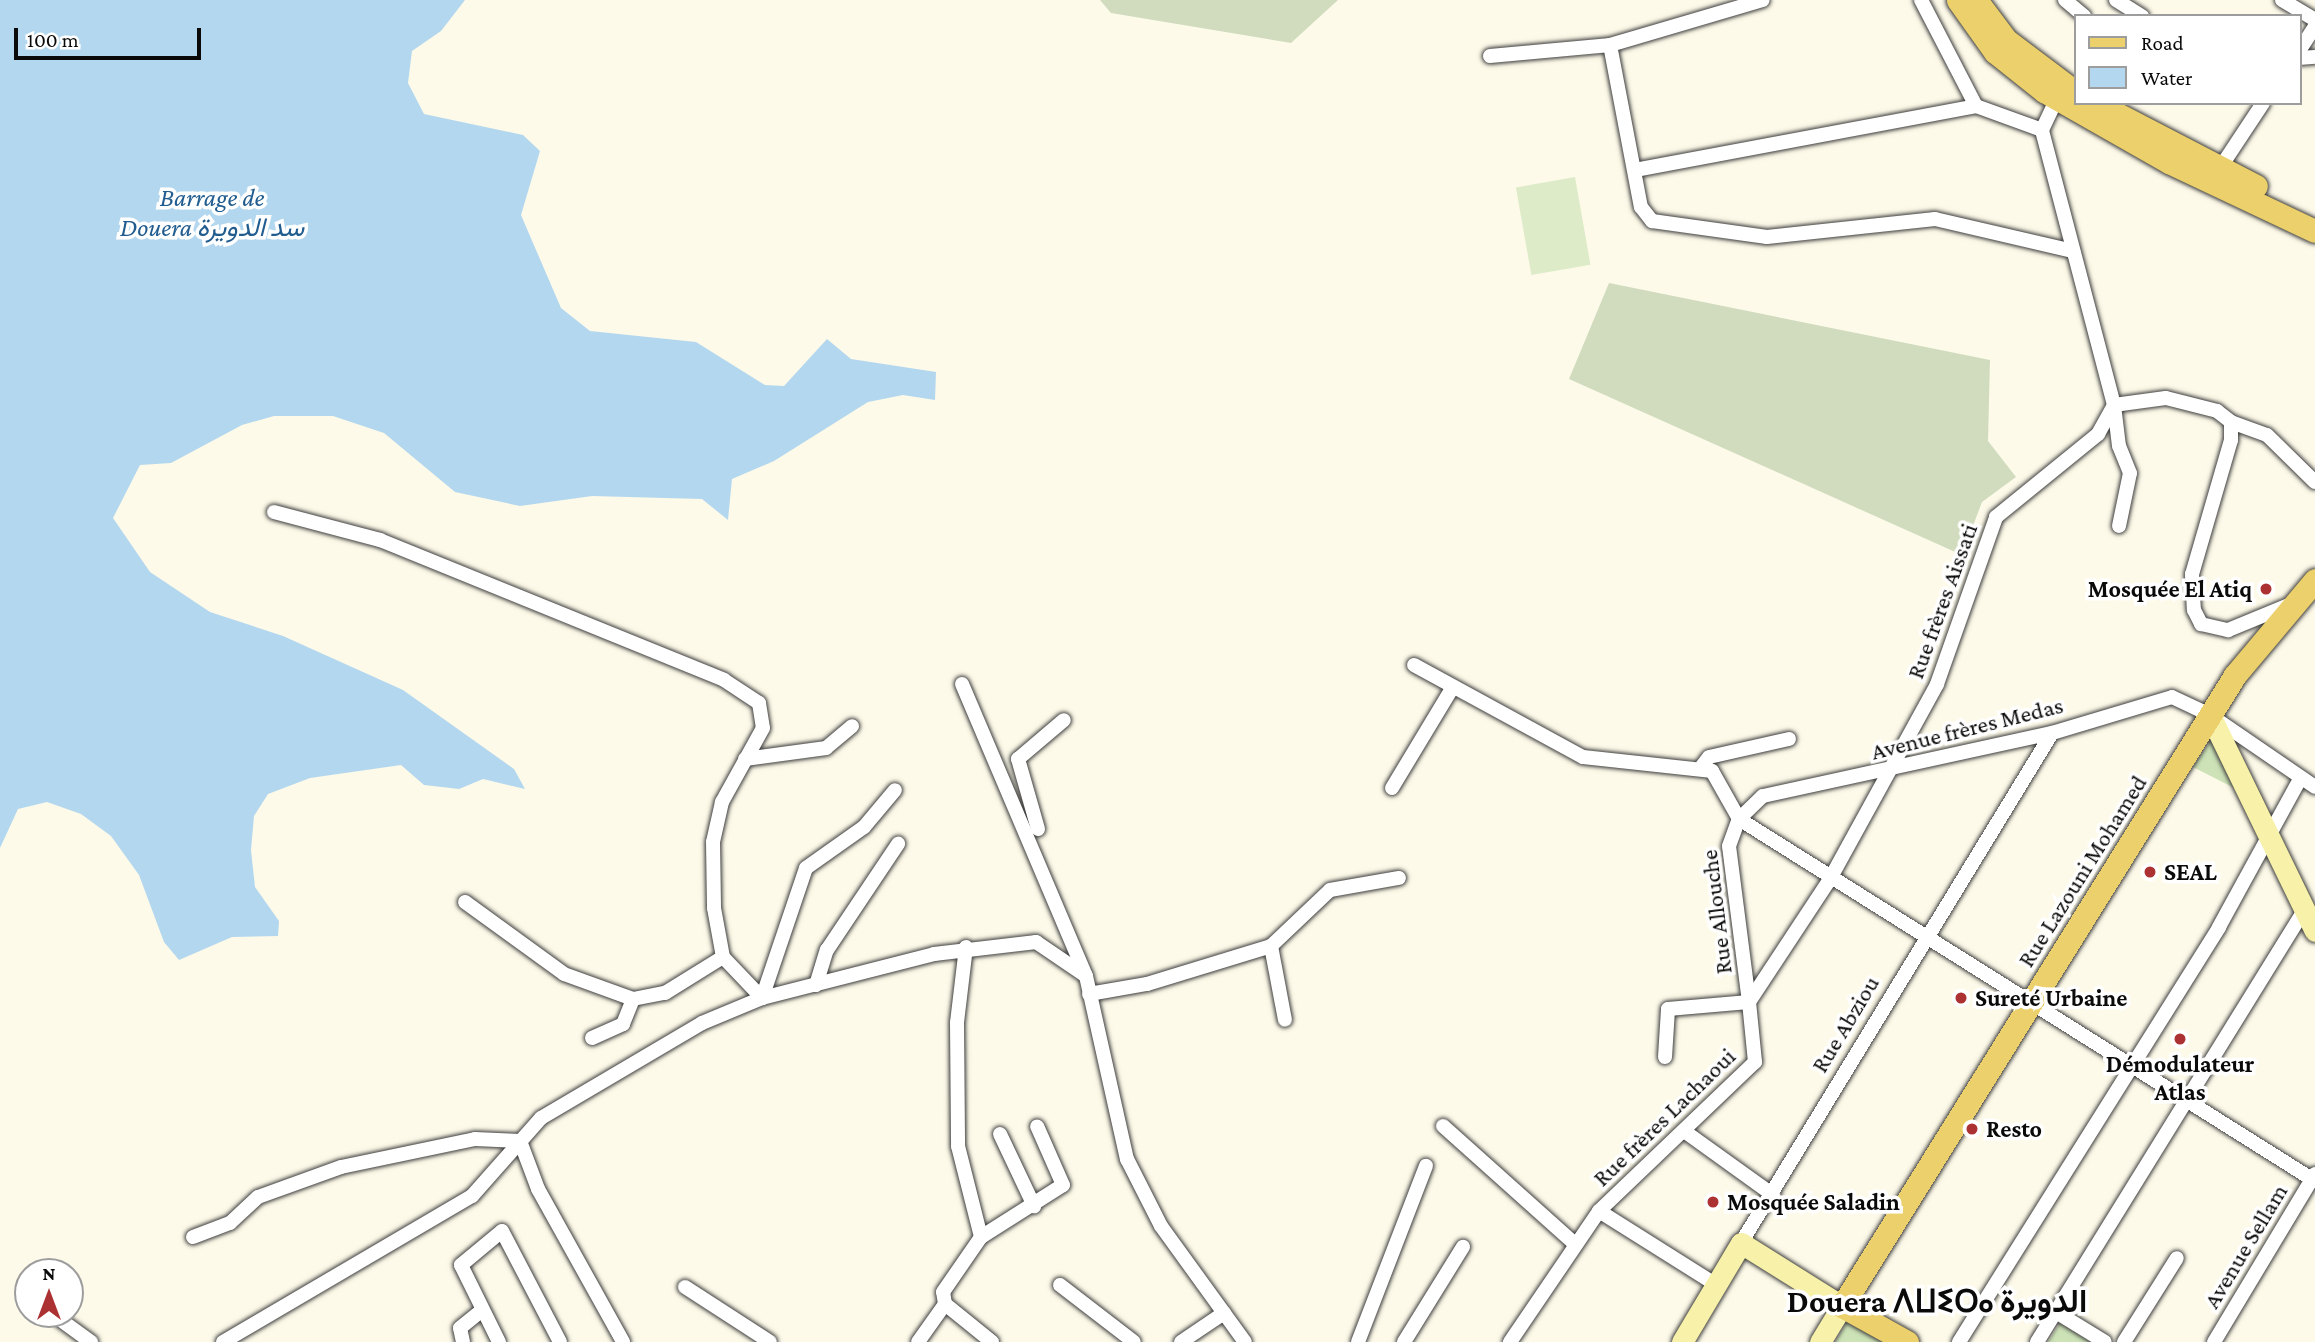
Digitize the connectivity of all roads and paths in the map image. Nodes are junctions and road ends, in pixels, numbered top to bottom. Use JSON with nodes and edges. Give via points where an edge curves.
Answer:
{"nodes":[{"id":1,"x":1763,"y":0,"type":"edge"},
{"id":2,"x":1921,"y":0,"type":"edge"},
{"id":3,"x":1958,"y":0,"type":"edge"},
{"id":4,"x":1976,"y":0,"type":"edge"},
{"id":5,"x":2065,"y":0,"type":"edge"},
{"id":6,"x":2116,"y":0,"type":"edge"},
{"id":7,"x":2282,"y":0,"type":"edge"},
{"id":8,"x":2082,"y":14,"type":"edge"},
{"id":9,"x":2139,"y":14,"type":"edge"},
{"id":10,"x":2315,"y":20,"type":"edge"},
{"id":11,"x":2315,"y":26,"type":"edge"},
{"id":12,"x":1610,"y":45,"type":"junction"},
{"id":13,"x":2301,"y":48,"type":"edge"},
{"id":14,"x":1490,"y":56,"type":"dead end"},
{"id":15,"x":2065,"y":92,"type":"edge"},
{"id":16,"x":2088,"y":105,"type":"edge"},
{"id":17,"x":2100,"y":105,"type":"edge"},
{"id":18,"x":2262,"y":105,"type":"edge"},
{"id":19,"x":1976,"y":106,"type":"junction"},
{"id":20,"x":2042,"y":130,"type":"junction"},
{"id":21,"x":2220,"y":168,"type":"junction"},
{"id":22,"x":1635,"y":170,"type":"junction"},
{"id":23,"x":2315,"y":216,"type":"edge"},
{"id":24,"x":2315,"y":231,"type":"edge"},
{"id":25,"x":2073,"y":251,"type":"junction"},
{"id":26,"x":2114,"y":405,"type":"junction"},
{"id":27,"x":2231,"y":422,"type":"junction"},
{"id":28,"x":2315,"y":482,"type":"edge"},
{"id":29,"x":274,"y":512,"type":"dead end"},
{"id":30,"x":2119,"y":526,"type":"dead end"},
{"id":31,"x":2315,"y":580,"type":"edge"},
{"id":32,"x":2294,"y":603,"type":"junction"},
{"id":33,"x":1414,"y":665,"type":"dead end"},
{"id":34,"x":962,"y":684,"type":"dead end"},
{"id":35,"x":1454,"y":687,"type":"junction"},
{"id":36,"x":2210,"y":715,"type":"junction"},
{"id":37,"x":1064,"y":720,"type":"dead end"},
{"id":38,"x":852,"y":726,"type":"dead end"},
{"id":39,"x":2052,"y":733,"type":"junction"},
{"id":40,"x":1789,"y":740,"type":"dead end"},
{"id":41,"x":746,"y":759,"type":"junction"},
{"id":42,"x":1702,"y":766,"type":"junction"},
{"id":43,"x":1891,"y":771,"type":"junction"},
{"id":44,"x":2300,"y":779,"type":"junction"},
{"id":45,"x":2315,"y":787,"type":"edge"},
{"id":46,"x":1392,"y":788,"type":"dead end"},
{"id":47,"x":895,"y":790,"type":"dead end"},
{"id":48,"x":1739,"y":819,"type":"junction"},
{"id":49,"x":2269,"y":833,"type":"junction"},
{"id":50,"x":898,"y":844,"type":"dead end"},
{"id":51,"x":1042,"y":861,"type":"junction"},
{"id":52,"x":1399,"y":878,"type":"dead end"},
{"id":53,"x":1830,"y":879,"type":"junction"},
{"id":54,"x":465,"y":902,"type":"dead end"},
{"id":55,"x":2305,"y":909,"type":"junction"},
{"id":56,"x":2315,"y":931,"type":"edge"},
{"id":57,"x":1926,"y":942,"type":"junction"},
{"id":58,"x":1271,"y":946,"type":"junction"},
{"id":59,"x":966,"y":947,"type":"junction"},
{"id":60,"x":723,"y":957,"type":"junction"},
{"id":61,"x":1086,"y":976,"type":"junction"},
{"id":62,"x":816,"y":985,"type":"junction"},
{"id":63,"x":1089,"y":994,"type":"junction"},
{"id":64,"x":762,"y":998,"type":"junction"},
{"id":65,"x":633,"y":999,"type":"junction"},
{"id":66,"x":1749,"y":1002,"type":"junction"},
{"id":67,"x":2029,"y":1005,"type":"junction"},
{"id":68,"x":1285,"y":1020,"type":"dead end"},
{"id":69,"x":592,"y":1038,"type":"dead end"},
{"id":70,"x":1665,"y":1057,"type":"dead end"},
{"id":71,"x":2133,"y":1067,"type":"junction"},
{"id":72,"x":2185,"y":1099,"type":"junction"},
{"id":73,"x":1037,"y":1126,"type":"dead end"},
{"id":74,"x":1443,"y":1126,"type":"dead end"},
{"id":75,"x":1684,"y":1131,"type":"junction"},
{"id":76,"x":1000,"y":1134,"type":"dead end"},
{"id":77,"x":520,"y":1141,"type":"junction"},
{"id":78,"x":1426,"y":1166,"type":"dead end"},
{"id":79,"x":2314,"y":1178,"type":"edge"},
{"id":80,"x":1773,"y":1195,"type":"junction"},
{"id":81,"x":1034,"y":1206,"type":"junction"},
{"id":82,"x":1598,"y":1211,"type":"junction"},
{"id":83,"x":193,"y":1237,"type":"dead end"},
{"id":84,"x":981,"y":1237,"type":"junction"},
{"id":85,"x":1574,"y":1243,"type":"junction"},
{"id":86,"x":1741,"y":1243,"type":"junction"},
{"id":87,"x":1464,"y":1247,"type":"dead end"},
{"id":88,"x":2177,"y":1258,"type":"dead end"},
{"id":89,"x":1060,"y":1285,"type":"dead end"},
{"id":90,"x":1718,"y":1286,"type":"junction"},
{"id":91,"x":685,"y":1287,"type":"dead end"},
{"id":92,"x":945,"y":1304,"type":"junction"},
{"id":93,"x":1842,"y":1306,"type":"junction"},
{"id":94,"x":480,"y":1311,"type":"junction"},
{"id":95,"x":2056,"y":1311,"type":"junction"},
{"id":96,"x":1224,"y":1313,"type":"junction"},
{"id":97,"x":72,"y":1328,"type":"edge"},
{"id":98,"x":244,"y":1336,"type":"edge"},
{"id":99,"x":1899,"y":1340,"type":"edge"},
{"id":100,"x":91,"y":1342,"type":"edge"},
{"id":101,"x":223,"y":1342,"type":"edge"},
{"id":102,"x":463,"y":1342,"type":"edge"},
{"id":103,"x":499,"y":1342,"type":"edge"},
{"id":104,"x":560,"y":1342,"type":"edge"},
{"id":105,"x":623,"y":1342,"type":"edge"},
{"id":106,"x":769,"y":1342,"type":"edge"},
{"id":107,"x":918,"y":1342,"type":"edge"},
{"id":108,"x":992,"y":1342,"type":"edge"},
{"id":109,"x":1134,"y":1342,"type":"edge"},
{"id":110,"x":1181,"y":1342,"type":"edge"},
{"id":111,"x":1245,"y":1342,"type":"edge"},
{"id":112,"x":1358,"y":1342,"type":"edge"},
{"id":113,"x":1404,"y":1342,"type":"edge"},
{"id":114,"x":1510,"y":1342,"type":"edge"},
{"id":115,"x":1682,"y":1342,"type":"edge"},
{"id":116,"x":1820,"y":1342,"type":"edge"},
{"id":117,"x":1959,"y":1342,"type":"edge"},
{"id":118,"x":2037,"y":1342,"type":"edge"},
{"id":119,"x":2105,"y":1342,"type":"edge"},
{"id":120,"x":2124,"y":1342,"type":"edge"},
{"id":121,"x":2214,"y":1342,"type":"edge"}],
"edges":[{"from":1,"to":12,"type":"street"},
{"from":2,"to":19,"type":"street"},
{"from":3,"to":15,"type":"main road","via":[[1995,52]]},
{"from":4,"to":15,"type":"main road","via":[[2006,40]]},
{"from":5,"to":8,"type":"street"},
{"from":6,"to":9,"type":"street"},
{"from":7,"to":10,"type":"street"},
{"from":11,"to":13,"type":"street"},
{"from":12,"to":14,"type":"street"},
{"from":12,"to":22,"type":"street"},
{"from":15,"to":20,"type":"street"},
{"from":16,"to":24,"type":"main road"},
{"from":17,"to":21,"type":"main road"},
{"from":18,"to":21,"type":"street"},
{"from":19,"to":20,"type":"street"},
{"from":19,"to":22,"type":"street"},
{"from":20,"to":25,"type":"street"},
{"from":21,"to":23,"type":"main road"},
{"from":22,"to":25,"type":"street","via":[[1642,213],[1657,222],[1767,237],[1935,219]]},
{"from":25,"to":26,"type":"street"},
{"from":26,"to":27,"type":"street","via":[[2194,400]]},
{"from":26,"to":30,"type":"street","via":[[2119,446],[2130,473]]},
{"from":26,"to":43,"type":"street","name":"Rue frères Aissati","via":[[2098,434],[1996,517],[1937,684]]},
{"from":27,"to":28,"type":"street","via":[[2267,435]]},
{"from":27,"to":32,"type":"street","via":[[2192,574],[2194,610],[2201,624],[2228,630]]},
{"from":29,"to":41,"type":"street","via":[[380,540],[724,680],[759,703],[765,717]]},
{"from":31,"to":32,"type":"main road","name":"Rue Lazouni Mohamed"},
{"from":32,"to":36,"type":"main road","name":"Rue Lazouni Mohamed"},
{"from":33,"to":35,"type":"street"},
{"from":34,"to":51,"type":"street"},
{"from":35,"to":42,"type":"street","via":[[1583,757]]},
{"from":35,"to":46,"type":"street"},
{"from":36,"to":39,"type":"street","name":"Avenue frères Medas","via":[[2172,697]]},
{"from":36,"to":44,"type":"street","name":"Avenue frères Medas"},
{"from":36,"to":49,"type":"street"},
{"from":36,"to":67,"type":"main road","name":"Rue Lazouni Mohamed"},
{"from":37,"to":51,"type":"street","via":[[1016,764]]},
{"from":38,"to":41,"type":"street","via":[[826,748]]},
{"from":39,"to":43,"type":"street","name":"Avenue frères Medas"},
{"from":39,"to":57,"type":"street","name":"Rue Abziou"},
{"from":40,"to":42,"type":"street","via":[[1709,757]]},
{"from":41,"to":60,"type":"street","via":[[722,802],[713,842],[714,908]]},
{"from":42,"to":48,"type":"street","via":[[1719,780]]},
{"from":43,"to":48,"type":"street","name":"Avenue frères Medas","via":[[1763,796]]},
{"from":43,"to":53,"type":"street","name":"Rue frères Aissati"},
{"from":44,"to":45,"type":"street","name":"Avenue frères Medas"},
{"from":44,"to":49,"type":"street"},
{"from":47,"to":64,"type":"street","via":[[864,827],[806,868]]},
{"from":48,"to":53,"type":"street"},
{"from":48,"to":66,"type":"street","name":"Rue Allouche","via":[[1730,833],[1729,867]]},
{"from":49,"to":55,"type":"street"},
{"from":49,"to":71,"type":"street"},
{"from":50,"to":62,"type":"street","via":[[827,950]]},
{"from":51,"to":61,"type":"street"},
{"from":52,"to":58,"type":"street","via":[[1330,890]]},
{"from":53,"to":57,"type":"street"},
{"from":53,"to":66,"type":"street"},
{"from":54,"to":65,"type":"street","via":[[564,974]]},
{"from":55,"to":56,"type":"street"},
{"from":55,"to":72,"type":"street"},
{"from":57,"to":67,"type":"street"},
{"from":57,"to":80,"type":"street","name":"Rue Abziou"},
{"from":58,"to":63,"type":"street","via":[[1147,984]]},
{"from":58,"to":68,"type":"street"},
{"from":59,"to":61,"type":"street","via":[[1036,942]]},
{"from":59,"to":62,"type":"street"},
{"from":59,"to":84,"type":"street","via":[[957,1023],[958,1146]]},
{"from":60,"to":64,"type":"street"},
{"from":60,"to":65,"type":"street","via":[[665,993]]},
{"from":61,"to":63,"type":"street"},
{"from":62,"to":64,"type":"street"},
{"from":63,"to":96,"type":"street","via":[[1127,1159],[1161,1226]]},
{"from":64,"to":77,"type":"street","via":[[642,1056],[541,1118]]},
{"from":65,"to":69,"type":"street","via":[[623,1024]]},
{"from":66,"to":70,"type":"street","via":[[1668,1009]]},
{"from":66,"to":75,"type":"street","name":"Rue frères Lachaoui","via":[[1755,1062]]},
{"from":67,"to":71,"type":"street"},
{"from":67,"to":93,"type":"main road","name":"Rue Lazouni Mohamed"},
{"from":71,"to":72,"type":"street"},
{"from":71,"to":117,"type":"street"},
{"from":72,"to":79,"type":"street"},
{"from":72,"to":95,"type":"street"},
{"from":73,"to":81,"type":"street","via":[[1064,1178],[1058,1191]]},
{"from":74,"to":85,"type":"street"},
{"from":75,"to":80,"type":"street"},
{"from":75,"to":82,"type":"street","name":"Rue frères Lachaoui"},
{"from":76,"to":81,"type":"street"},
{"from":77,"to":83,"type":"street","via":[[475,1139],[341,1167],[258,1198],[230,1223]]},
{"from":77,"to":98,"type":"street","via":[[471,1196]]},
{"from":77,"to":105,"type":"street","via":[[538,1189]]},
{"from":78,"to":112,"type":"street"},
{"from":79,"to":121,"type":"street","name":"Avenue Sellam"},
{"from":80,"to":86,"type":"street","name":"Rue Abziou"},
{"from":81,"to":84,"type":"street"},
{"from":82,"to":85,"type":"street","name":"Rue frères Lachaoui"},
{"from":82,"to":90,"type":"street"},
{"from":84,"to":92,"type":"street","via":[[945,1285]]},
{"from":85,"to":114,"type":"street","name":"Rue frères Lachaoui"},
{"from":86,"to":90,"type":"street","name":"Rue Abziou"},
{"from":86,"to":93,"type":"street"},
{"from":87,"to":113,"type":"street"},
{"from":88,"to":120,"type":"street"},
{"from":89,"to":109,"type":"street"},
{"from":90,"to":115,"type":"street","name":"Rue Abziou"},
{"from":91,"to":106,"type":"street"},
{"from":92,"to":107,"type":"street"},
{"from":92,"to":108,"type":"street"},
{"from":93,"to":99,"type":"main road"},
{"from":93,"to":116,"type":"street","name":"Rue Lazouni Mohamed"},
{"from":94,"to":102,"type":"street","via":[[460,1328]]},
{"from":94,"to":103,"type":"street"},
{"from":94,"to":104,"type":"street","via":[[461,1265],[502,1231]]},
{"from":95,"to":118,"type":"street"},
{"from":95,"to":119,"type":"street"},
{"from":96,"to":110,"type":"street"},
{"from":96,"to":111,"type":"street"},
{"from":97,"to":100,"type":"street"},
{"from":98,"to":101,"type":"street"}]}
